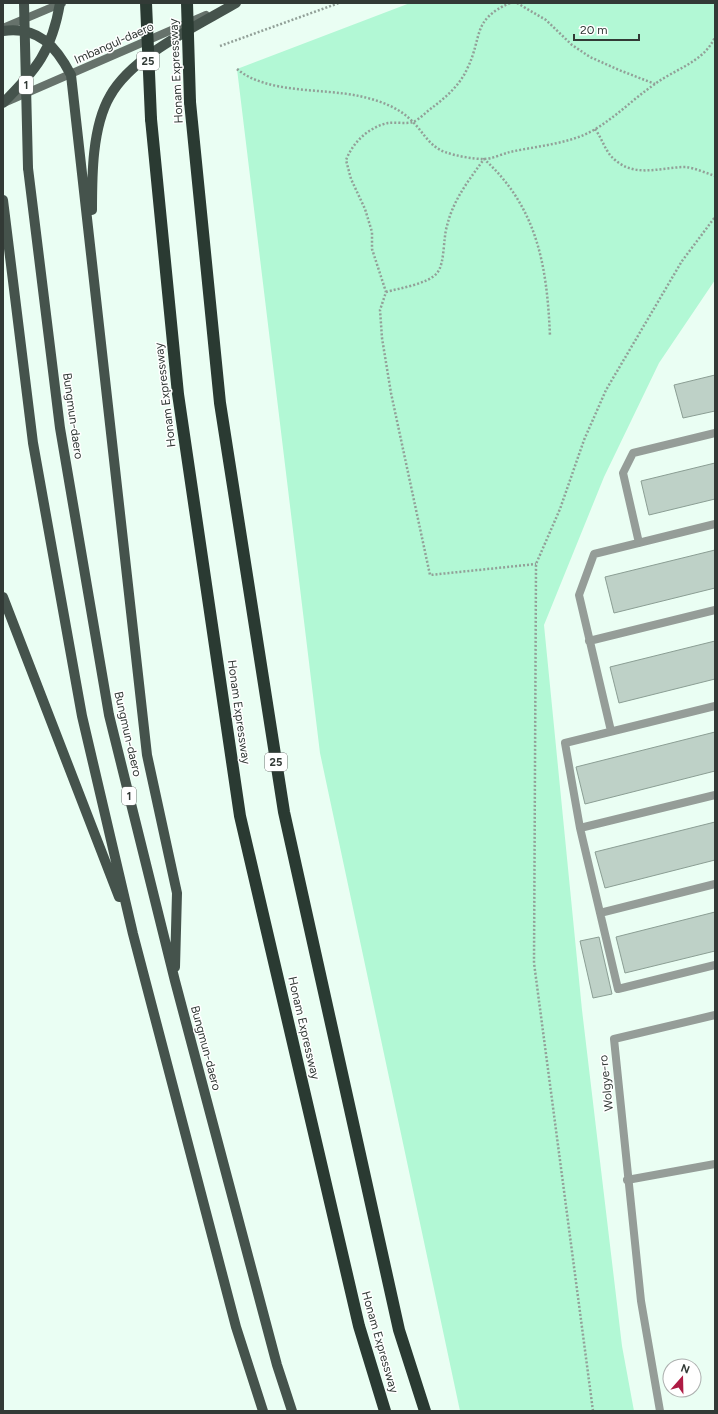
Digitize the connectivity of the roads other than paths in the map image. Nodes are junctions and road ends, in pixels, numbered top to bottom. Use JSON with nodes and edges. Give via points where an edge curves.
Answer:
{"nodes":[{"id":1,"x":24,"y":3,"type":"edge"},
{"id":2,"x":61,"y":3,"type":"edge"},
{"id":3,"x":146,"y":3,"type":"edge"},
{"id":4,"x":187,"y":3,"type":"edge"},
{"id":5,"x":235,"y":3,"type":"edge"},
{"id":6,"x":3,"y":30,"type":"edge"},
{"id":7,"x":50,"y":45,"type":"junction"},
{"id":8,"x":71,"y":75,"type":"junction"},
{"id":9,"x":3,"y":103,"type":"edge"},
{"id":10,"x":3,"y":200,"type":"edge"},
{"id":11,"x":92,"y":258,"type":"junction"},
{"id":12,"x":715,"y":433,"type":"edge"},
{"id":13,"x":715,"y":524,"type":"edge"},
{"id":14,"x":639,"y":543,"type":"junction"},
{"id":15,"x":3,"y":597,"type":"edge"},
{"id":16,"x":715,"y":610,"type":"edge"},
{"id":17,"x":589,"y":641,"type":"junction"},
{"id":18,"x":715,"y":706,"type":"edge"},
{"id":19,"x":611,"y":731,"type":"junction"},
{"id":20,"x":715,"y":794,"type":"edge"},
{"id":21,"x":580,"y":828,"type":"junction"},
{"id":22,"x":715,"y":884,"type":"edge"},
{"id":23,"x":600,"y":913,"type":"junction"},
{"id":24,"x":133,"y":934,"type":"junction"},
{"id":25,"x":715,"y":965,"type":"edge"},
{"id":26,"x":175,"y":981,"type":"junction"},
{"id":27,"x":715,"y":1015,"type":"edge"},
{"id":28,"x":715,"y":1164,"type":"edge"},
{"id":29,"x":627,"y":1180,"type":"junction"},
{"id":30,"x":263,"y":1411,"type":"edge"},
{"id":31,"x":292,"y":1411,"type":"edge"},
{"id":32,"x":385,"y":1411,"type":"edge"},
{"id":33,"x":425,"y":1411,"type":"edge"},
{"id":34,"x":660,"y":1411,"type":"edge"}],
"edges":[{"from":1,"to":26,"type":"main road","name":"Bungmun-daero","number":"1","bridge":true,"via":[[28,168],[60,428],[109,715]]},
{"from":2,"to":6,"type":"main road"},
{"from":2,"to":7,"type":"main road"},
{"from":3,"to":32,"type":"highway","name":"Honam Expressway","number":"25","bridge":true,"via":[[151,119],[178,394],[240,816],[359,1326]]},
{"from":4,"to":33,"type":"highway","name":"Honam Expressway","number":"25","bridge":true,"via":[[190,102],[220,403],[284,812],[399,1330]]},
{"from":5,"to":8,"type":"main road","name":"Imbangul-daero"},
{"from":5,"to":11,"type":"main road","via":[[151,54],[135,67],[110,96],[103,114],[93,160]]},
{"from":6,"to":7,"type":"main road","via":[[22,30],[37,35]]},
{"from":7,"to":8,"type":"main road","via":[[62,58]]},
{"from":7,"to":9,"type":"main road","via":[[39,65]]},
{"from":8,"to":9,"type":"main road","name":"Imbangul-daero"},
{"from":8,"to":11,"type":"main road"},
{"from":10,"to":24,"type":"main road","via":[[34,450],[82,716]]},
{"from":11,"to":26,"type":"main road","via":[[147,755],[177,893]]},
{"from":12,"to":14,"type":"street","via":[[633,453],[623,473]]},
{"from":13,"to":14,"type":"street"},
{"from":14,"to":17,"type":"street","via":[[594,554],[578,595]]},
{"from":15,"to":24,"type":"main road"},
{"from":16,"to":17,"type":"street"},
{"from":17,"to":19,"type":"street"},
{"from":18,"to":19,"type":"street"},
{"from":19,"to":21,"type":"street","via":[[565,743]]},
{"from":20,"to":21,"type":"street"},
{"from":21,"to":23,"type":"street"},
{"from":22,"to":23,"type":"street"},
{"from":23,"to":25,"type":"street","via":[[618,989]]},
{"from":24,"to":30,"type":"main road","via":[[236,1327]]},
{"from":26,"to":31,"type":"main road","name":"Bungmun-daero","number":"1","via":[[277,1365]]},
{"from":27,"to":29,"type":"street","name":"Wolgye-ro","via":[[614,1040]]},
{"from":28,"to":29,"type":"street"},
{"from":29,"to":34,"type":"street","name":"Wolgye-ro","via":[[641,1301]]}]}
